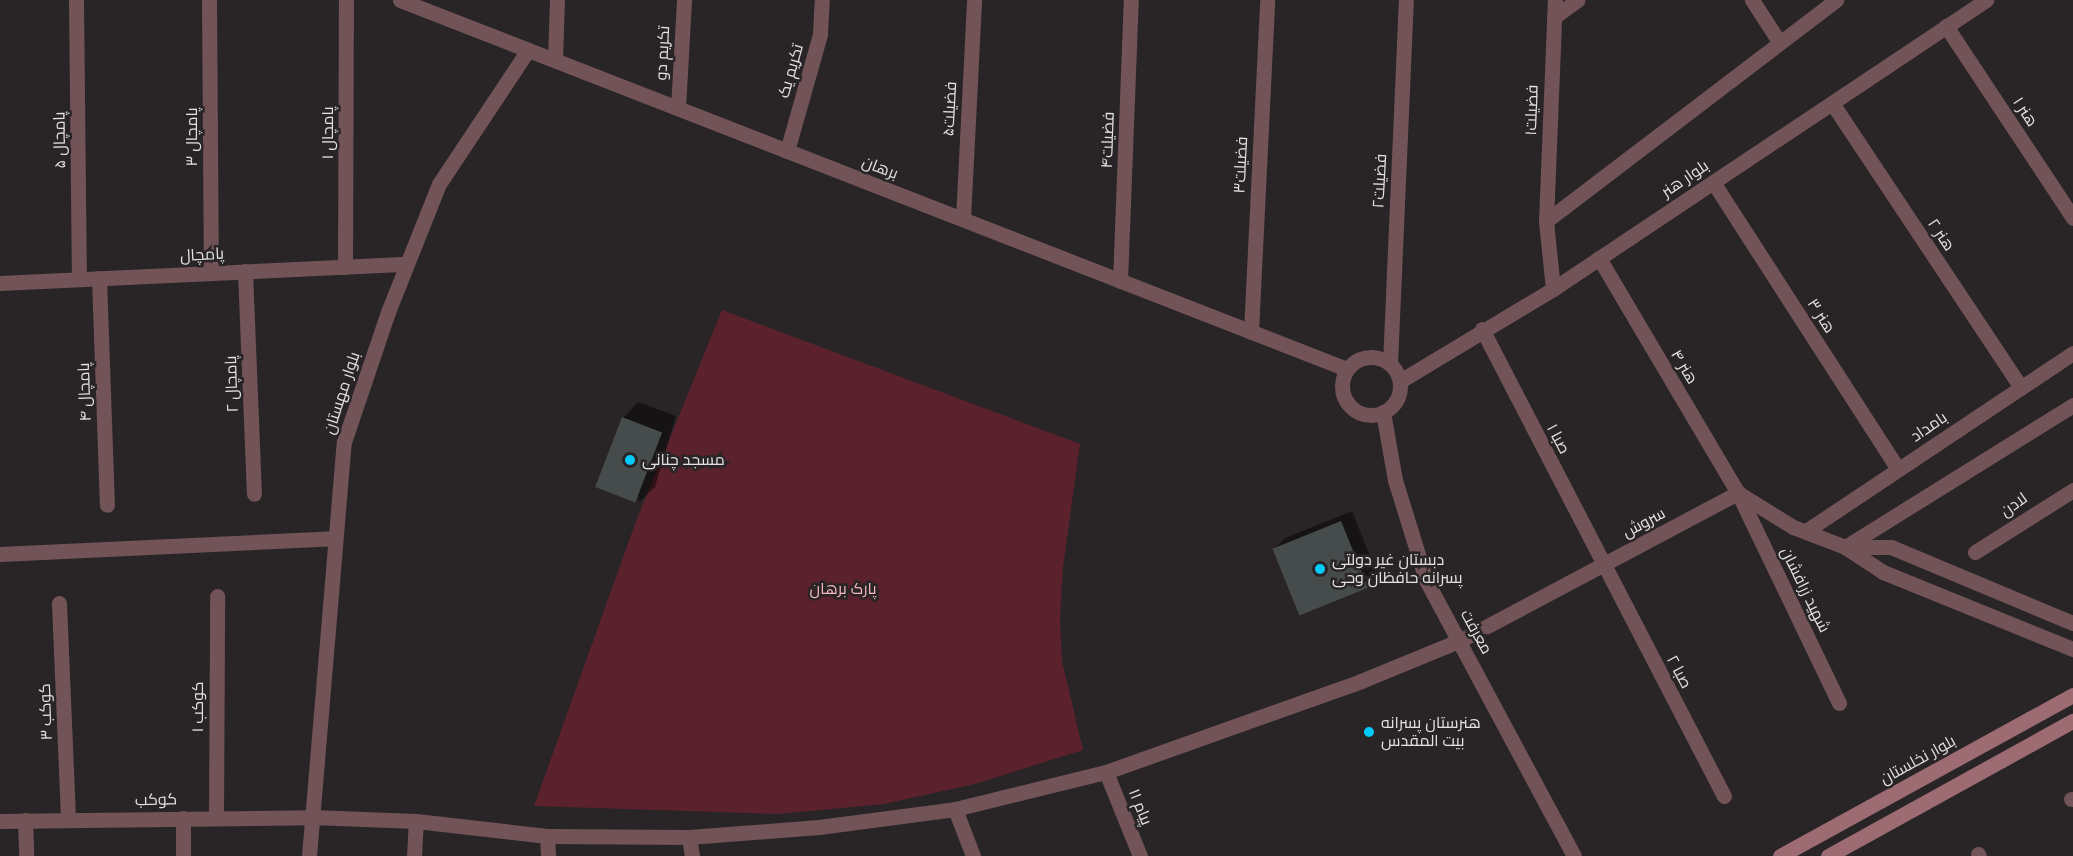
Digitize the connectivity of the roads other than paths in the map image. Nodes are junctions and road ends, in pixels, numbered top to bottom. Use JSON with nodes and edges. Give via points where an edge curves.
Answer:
{"nodes":[{"id":1,"x":76,"y":0,"type":"edge"},
{"id":2,"x":209,"y":0,"type":"edge"},
{"id":3,"x":346,"y":0,"type":"edge"},
{"id":4,"x":400,"y":0,"type":"edge"},
{"id":5,"x":557,"y":0,"type":"edge"},
{"id":6,"x":684,"y":0,"type":"edge"},
{"id":7,"x":822,"y":0,"type":"edge"},
{"id":8,"x":974,"y":0,"type":"edge"},
{"id":9,"x":1131,"y":0,"type":"edge"},
{"id":10,"x":1267,"y":0,"type":"edge"},
{"id":11,"x":1406,"y":0,"type":"edge"},
{"id":12,"x":1555,"y":0,"type":"edge"},
{"id":13,"x":1577,"y":0,"type":"edge"},
{"id":14,"x":1752,"y":0,"type":"edge"},
{"id":15,"x":1836,"y":0,"type":"edge"},
{"id":16,"x":1986,"y":0,"type":"edge"},
{"id":17,"x":1554,"y":17,"type":"junction"},
{"id":18,"x":1946,"y":26,"type":"junction"},
{"id":19,"x":1778,"y":40,"type":"junction"},
{"id":20,"x":528,"y":50,"type":"junction"},
{"id":21,"x":555,"y":60,"type":"junction"},
{"id":22,"x":1832,"y":102,"type":"junction"},
{"id":23,"x":678,"y":108,"type":"junction"},
{"id":24,"x":787,"y":151,"type":"junction"},
{"id":25,"x":1713,"y":182,"type":"junction"},
{"id":26,"x":2073,"y":218,"type":"edge"},
{"id":27,"x":963,"y":219,"type":"junction"},
{"id":28,"x":1546,"y":221,"type":"junction"},
{"id":29,"x":1599,"y":258,"type":"junction"},
{"id":30,"x":407,"y":264,"type":"junction"},
{"id":31,"x":345,"y":267,"type":"junction"},
{"id":32,"x":245,"y":271,"type":"junction"},
{"id":33,"x":211,"y":273,"type":"junction"},
{"id":34,"x":99,"y":278,"type":"junction"},
{"id":35,"x":80,"y":279,"type":"junction"},
{"id":36,"x":1120,"y":281,"type":"junction"},
{"id":37,"x":0,"y":283,"type":"edge"},
{"id":38,"x":1553,"y":289,"type":"junction"},
{"id":39,"x":1482,"y":329,"type":"junction"},
{"id":40,"x":1251,"y":332,"type":"junction"},
{"id":41,"x":2073,"y":353,"type":"edge"},
{"id":42,"x":1390,"y":364,"type":"junction"},
{"id":43,"x":1347,"y":369,"type":"junction"},
{"id":44,"x":1400,"y":381,"type":"junction"},
{"id":45,"x":2021,"y":387,"type":"junction"},
{"id":46,"x":2073,"y":405,"type":"edge"},
{"id":47,"x":1383,"y":412,"type":"junction"},
{"id":48,"x":1898,"y":469,"type":"junction"},
{"id":49,"x":2073,"y":490,"type":"edge"},
{"id":50,"x":254,"y":494,"type":"dead end"},
{"id":51,"x":1738,"y":494,"type":"junction"},
{"id":52,"x":107,"y":505,"type":"dead end"},
{"id":53,"x":1806,"y":531,"type":"junction"},
{"id":54,"x":334,"y":538,"type":"junction"},
{"id":55,"x":1845,"y":547,"type":"junction"},
{"id":56,"x":1975,"y":552,"type":"dead end"},
{"id":57,"x":0,"y":554,"type":"edge"},
{"id":58,"x":1603,"y":565,"type":"junction"},
{"id":59,"x":217,"y":596,"type":"dead end"},
{"id":60,"x":59,"y":603,"type":"dead end"},
{"id":61,"x":2073,"y":622,"type":"edge"},
{"id":62,"x":1461,"y":640,"type":"junction"},
{"id":63,"x":2073,"y":649,"type":"edge"},
{"id":64,"x":2073,"y":695,"type":"edge"},
{"id":65,"x":1839,"y":703,"type":"dead end"},
{"id":66,"x":2073,"y":721,"type":"edge"},
{"id":67,"x":1106,"y":772,"type":"junction"},
{"id":68,"x":1724,"y":796,"type":"dead end"},
{"id":69,"x":955,"y":809,"type":"junction"},
{"id":70,"x":312,"y":817,"type":"junction"},
{"id":71,"x":183,"y":818,"type":"junction"},
{"id":72,"x":216,"y":818,"type":"junction"},
{"id":73,"x":25,"y":820,"type":"junction"},
{"id":74,"x":68,"y":820,"type":"junction"},
{"id":75,"x":0,"y":821,"type":"edge"},
{"id":76,"x":416,"y":821,"type":"junction"},
{"id":77,"x":547,"y":836,"type":"junction"},
{"id":78,"x":689,"y":837,"type":"junction"},
{"id":79,"x":26,"y":856,"type":"edge"},
{"id":80,"x":183,"y":856,"type":"edge"},
{"id":81,"x":309,"y":856,"type":"edge"},
{"id":82,"x":414,"y":856,"type":"edge"},
{"id":83,"x":548,"y":856,"type":"edge"},
{"id":84,"x":692,"y":856,"type":"edge"},
{"id":85,"x":973,"y":856,"type":"edge"},
{"id":86,"x":1140,"y":856,"type":"edge"},
{"id":87,"x":1574,"y":856,"type":"edge"},
{"id":88,"x":1780,"y":856,"type":"edge"},
{"id":89,"x":1828,"y":856,"type":"edge"}],
"edges":[{"from":1,"to":35,"type":"street","name":"پامچال ۵"},
{"from":2,"to":33,"type":"street","name":"پامچال ۳"},
{"from":3,"to":31,"type":"street","name":"پامچال ۱"},
{"from":4,"to":20,"type":"street","name":"برهان"},
{"from":5,"to":21,"type":"street"},
{"from":6,"to":23,"type":"street","name":"تکریم دو"},
{"from":7,"to":24,"type":"street","name":"تکریم یک","via":[[820,34]]},
{"from":8,"to":27,"type":"street","name":"فضیلت۵"},
{"from":9,"to":36,"type":"street","name":"فضیلت۴"},
{"from":10,"to":40,"type":"street","name":"فضیلت۳"},
{"from":11,"to":42,"type":"street","name":"فضیلت۲"},
{"from":12,"to":17,"type":"street","name":"فضیلت۱"},
{"from":13,"to":17,"type":"street"},
{"from":14,"to":19,"type":"street"},
{"from":15,"to":19,"type":"street"},
{"from":16,"to":18,"type":"street","name":"بلوار هنر"},
{"from":17,"to":28,"type":"street","name":"فضیلت۱"},
{"from":18,"to":22,"type":"street","name":"بلوار هنر"},
{"from":18,"to":26,"type":"street","name":"هنر ۱"},
{"from":19,"to":28,"type":"street"},
{"from":20,"to":21,"type":"street","name":"برهان"},
{"from":20,"to":30,"type":"street","name":"بلوار مهستان","via":[[438,184]]},
{"from":21,"to":23,"type":"street","name":"برهان"},
{"from":22,"to":25,"type":"street","name":"بلوار هنر"},
{"from":22,"to":45,"type":"street","name":"هنر ۲"},
{"from":23,"to":24,"type":"street","name":"برهان"},
{"from":24,"to":27,"type":"street","name":"برهان"},
{"from":25,"to":29,"type":"street","name":"بلوار هنر"},
{"from":25,"to":48,"type":"street","name":"هنر ۳"},
{"from":27,"to":36,"type":"street","name":"برهان"},
{"from":28,"to":38,"type":"street","name":"فضیلت۱"},
{"from":29,"to":38,"type":"street","name":"بلوار هنر"},
{"from":29,"to":51,"type":"street","name":"هنر ۴"},
{"from":30,"to":31,"type":"street","name":"پامچال"},
{"from":30,"to":54,"type":"street","name":"بلوار مهستان","via":[[344,442]]},
{"from":31,"to":32,"type":"street","name":"پامچال"},
{"from":32,"to":33,"type":"street","name":"پامچال"},
{"from":32,"to":50,"type":"street","name":"پامچال ۲"},
{"from":33,"to":34,"type":"street","name":"پامچال"},
{"from":34,"to":35,"type":"street","name":"پامچال"},
{"from":34,"to":52,"type":"street","name":"پامچال ۴"},
{"from":35,"to":37,"type":"street","name":"پامچال"},
{"from":36,"to":40,"type":"street","name":"برهان"},
{"from":38,"to":39,"type":"street","name":"بلوار هنر"},
{"from":39,"to":44,"type":"street","name":"بلوار هنر"},
{"from":39,"to":58,"type":"street","name":"صبا ۱"},
{"from":40,"to":43,"type":"street","name":"برهان"},
{"from":41,"to":45,"type":"street","name":"بامداد"},
{"from":42,"to":43,"type":"street","via":[[1372,357],[1362,358]]},
{"from":42,"to":44,"type":"street"},
{"from":43,"to":47,"type":"street","via":[[1341,387],[1348,405],[1364,416]]},
{"from":44,"to":47,"type":"street","via":[[1399,396],[1392,408]]},
{"from":45,"to":48,"type":"street","name":"بامداد"},
{"from":46,"to":55,"type":"street"},
{"from":47,"to":62,"type":"street","name":"معرفت","via":[[1395,480],[1426,580]]},
{"from":48,"to":53,"type":"street","name":"بامداد"},
{"from":49,"to":56,"type":"street","name":"لادن"},
{"from":51,"to":53,"type":"street"},
{"from":51,"to":58,"type":"street","name":"سروش"},
{"from":51,"to":65,"type":"street","name":"شهید زرافشان"},
{"from":53,"to":55,"type":"street"},
{"from":54,"to":57,"type":"street"},
{"from":54,"to":70,"type":"street","name":"بلوار مهستان"},
{"from":55,"to":61,"type":"street","via":[[1891,547]]},
{"from":55,"to":63,"type":"street","via":[[1883,572]]},
{"from":58,"to":62,"type":"street","name":"سروش"},
{"from":58,"to":68,"type":"street","name":"صبا ۲"},
{"from":59,"to":72,"type":"street","name":"کوکب ۱"},
{"from":60,"to":74,"type":"street","name":"کوکب ۳"},
{"from":62,"to":67,"type":"street","name":"سروش","via":[[1361,681]]},
{"from":62,"to":87,"type":"street","name":"معرفت"},
{"from":64,"to":88,"type":"main road","name":"بلوار نخلستان"},
{"from":66,"to":89,"type":"main road"},
{"from":67,"to":69,"type":"street","name":"سروش"},
{"from":67,"to":86,"type":"street","name":"پیام ۱۱"},
{"from":69,"to":78,"type":"street","name":"کوکب","via":[[819,827]]},
{"from":69,"to":85,"type":"street"},
{"from":70,"to":72,"type":"street","name":"کوکب"},
{"from":70,"to":76,"type":"street","name":"کوکب"},
{"from":70,"to":81,"type":"street","name":"بلوار مهستان"},
{"from":71,"to":72,"type":"street","name":"کوکب"},
{"from":71,"to":74,"type":"street","name":"کوکب"},
{"from":71,"to":80,"type":"street"},
{"from":73,"to":74,"type":"street","name":"کوکب"},
{"from":73,"to":75,"type":"street","name":"کوکب"},
{"from":73,"to":79,"type":"street"},
{"from":76,"to":77,"type":"street","name":"کوکب"},
{"from":76,"to":82,"type":"street"},
{"from":77,"to":78,"type":"street","name":"کوکب"},
{"from":77,"to":83,"type":"street"},
{"from":78,"to":84,"type":"street"}]}
